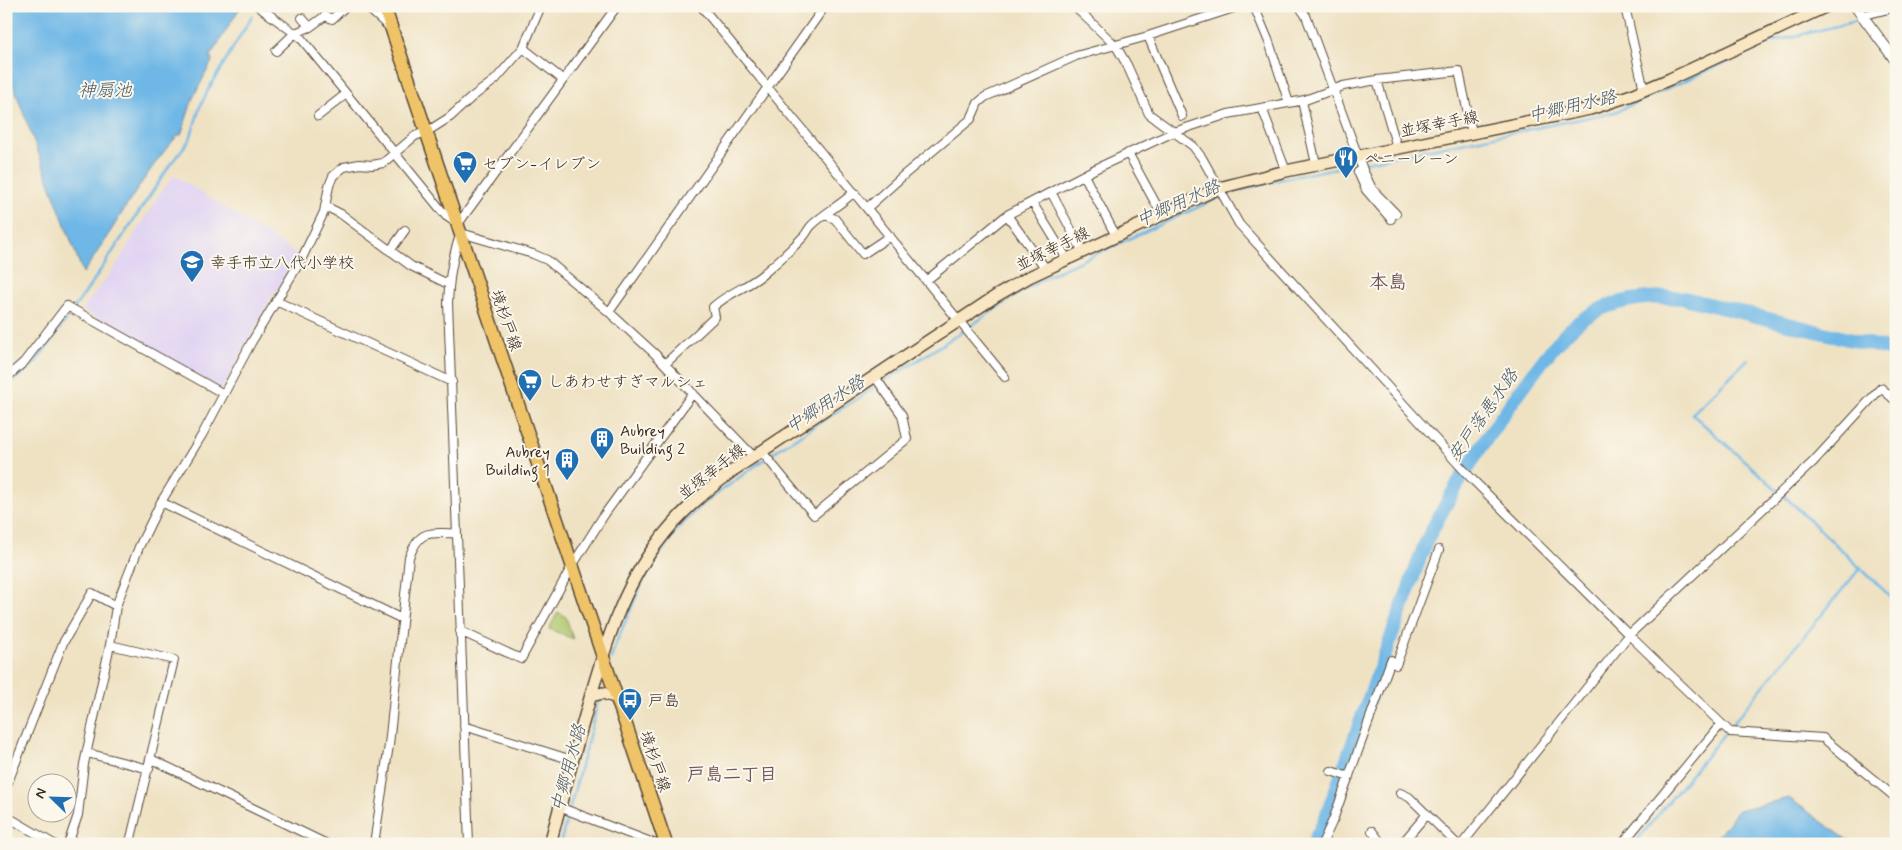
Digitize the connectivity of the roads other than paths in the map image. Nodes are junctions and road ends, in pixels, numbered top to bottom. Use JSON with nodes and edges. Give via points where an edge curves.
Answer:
{"nodes":[{"id":1,"x":346,"y":6,"type":"edge"},
{"id":2,"x":366,"y":6,"type":"edge"},
{"id":3,"x":384,"y":6,"type":"edge"},
{"id":4,"x":541,"y":6,"type":"edge"},
{"id":5,"x":617,"y":6,"type":"edge"},
{"id":6,"x":701,"y":6,"type":"edge"},
{"id":7,"x":825,"y":6,"type":"edge"},
{"id":8,"x":1074,"y":6,"type":"edge"},
{"id":9,"x":1240,"y":6,"type":"edge"},
{"id":10,"x":1254,"y":6,"type":"edge"},
{"id":11,"x":1827,"y":6,"type":"edge"},
{"id":12,"x":1855,"y":6,"type":"edge"},
{"id":13,"x":259,"y":7,"type":"edge"},
{"id":14,"x":1625,"y":7,"type":"edge"},
{"id":15,"x":1896,"y":7,"type":"edge"},
{"id":16,"x":1302,"y":8,"type":"edge"},
{"id":17,"x":1861,"y":16,"type":"junction"},
{"id":18,"x":302,"y":18,"type":"dead end"},
{"id":19,"x":310,"y":27,"type":"junction"},
{"id":20,"x":392,"y":30,"type":"junction"},
{"id":21,"x":295,"y":33,"type":"junction"},
{"id":22,"x":1148,"y":36,"type":"junction"},
{"id":23,"x":1116,"y":46,"type":"junction"},
{"id":24,"x":523,"y":48,"type":"junction"},
{"id":25,"x":276,"y":50,"type":"dead end"},
{"id":26,"x":1896,"y":61,"type":"edge"},
{"id":27,"x":562,"y":80,"type":"junction"},
{"id":28,"x":1377,"y":80,"type":"junction"},
{"id":29,"x":768,"y":87,"type":"junction"},
{"id":30,"x":1644,"y":90,"type":"junction"},
{"id":31,"x":1334,"y":91,"type":"junction"},
{"id":32,"x":346,"y":94,"type":"junction"},
{"id":33,"x":1302,"y":101,"type":"junction"},
{"id":34,"x":1289,"y":103,"type":"junction"},
{"id":35,"x":1262,"y":108,"type":"junction"},
{"id":36,"x":318,"y":116,"type":"dead end"},
{"id":37,"x":1182,"y":116,"type":"dead end"},
{"id":38,"x":428,"y":131,"type":"junction"},
{"id":39,"x":1174,"y":132,"type":"junction"},
{"id":40,"x":1472,"y":133,"type":"junction"},
{"id":41,"x":1397,"y":147,"type":"junction"},
{"id":42,"x":394,"y":152,"type":"junction"},
{"id":43,"x":1128,"y":154,"type":"junction"},
{"id":44,"x":1359,"y":156,"type":"junction"},
{"id":45,"x":1316,"y":164,"type":"junction"},
{"id":46,"x":1286,"y":171,"type":"junction"},
{"id":47,"x":1084,"y":175,"type":"junction"},
{"id":48,"x":1219,"y":188,"type":"junction"},
{"id":49,"x":854,"y":192,"type":"junction"},
{"id":50,"x":1051,"y":192,"type":"junction"},
{"id":51,"x":1032,"y":202,"type":"junction"},
{"id":52,"x":325,"y":206,"type":"junction"},
{"id":53,"x":867,"y":208,"type":"junction"},
{"id":54,"x":826,"y":215,"type":"junction"},
{"id":55,"x":1007,"y":215,"type":"junction"},
{"id":56,"x":1162,"y":215,"type":"junction"},
{"id":57,"x":1393,"y":216,"type":"dead end"},
{"id":58,"x":460,"y":229,"type":"junction"},
{"id":59,"x":405,"y":230,"type":"dead end"},
{"id":60,"x":890,"y":236,"type":"junction"},
{"id":61,"x":1116,"y":236,"type":"junction"},
{"id":62,"x":390,"y":251,"type":"junction"},
{"id":63,"x":1083,"y":252,"type":"junction"},
{"id":64,"x":1067,"y":259,"type":"junction"},
{"id":65,"x":1046,"y":269,"type":"junction"},
{"id":66,"x":927,"y":280,"type":"junction"},
{"id":67,"x":448,"y":284,"type":"junction"},
{"id":68,"x":276,"y":301,"type":"junction"},
{"id":69,"x":609,"y":312,"type":"junction"},
{"id":70,"x":960,"y":320,"type":"junction"},
{"id":71,"x":665,"y":364,"type":"junction"},
{"id":72,"x":875,"y":377,"type":"junction"},
{"id":73,"x":1005,"y":377,"type":"dead end"},
{"id":74,"x":6,"y":378,"type":"edge"},
{"id":75,"x":452,"y":382,"type":"junction"},
{"id":76,"x":693,"y":393,"type":"junction"},
{"id":77,"x":224,"y":394,"type":"junction"},
{"id":78,"x":1896,"y":401,"type":"edge"},
{"id":79,"x":758,"y":455,"type":"junction"},
{"id":80,"x":161,"y":502,"type":"junction"},
{"id":81,"x":457,"y":533,"type":"junction"},
{"id":82,"x":1439,"y":550,"type":"dead end"},
{"id":83,"x":572,"y":566,"type":"junction"},
{"id":84,"x":116,"y":606,"type":"junction"},
{"id":85,"x":402,"y":619,"type":"junction"},
{"id":86,"x":460,"y":631,"type":"junction"},
{"id":87,"x":1629,"y":635,"type":"junction"},
{"id":88,"x":110,"y":645,"type":"junction"},
{"id":89,"x":603,"y":655,"type":"junction"},
{"id":90,"x":591,"y":696,"type":"junction"},
{"id":91,"x":617,"y":698,"type":"junction"},
{"id":92,"x":1721,"y":724,"type":"junction"},
{"id":93,"x":464,"y":726,"type":"junction"},
{"id":94,"x":86,"y":753,"type":"junction"},
{"id":95,"x":151,"y":759,"type":"junction"},
{"id":96,"x":572,"y":760,"type":"junction"},
{"id":97,"x":149,"y":769,"type":"junction"},
{"id":98,"x":1331,"y":771,"type":"dead end"},
{"id":99,"x":1349,"y":777,"type":"junction"},
{"id":100,"x":6,"y":787,"type":"edge"},
{"id":101,"x":1400,"y":793,"type":"dead end"},
{"id":102,"x":1896,"y":798,"type":"edge"},
{"id":103,"x":559,"y":807,"type":"junction"},
{"id":104,"x":1427,"y":814,"type":"junction"},
{"id":105,"x":6,"y":816,"type":"edge"},
{"id":106,"x":1372,"y":831,"type":"dead end"},
{"id":107,"x":1404,"y":841,"type":"dead end"},
{"id":108,"x":471,"y":843,"type":"edge"},
{"id":109,"x":54,"y":844,"type":"edge"},
{"id":110,"x":68,"y":844,"type":"edge"},
{"id":111,"x":128,"y":844,"type":"edge"},
{"id":112,"x":327,"y":844,"type":"edge"},
{"id":113,"x":374,"y":844,"type":"edge"},
{"id":114,"x":550,"y":844,"type":"edge"},
{"id":115,"x":656,"y":844,"type":"edge"},
{"id":116,"x":666,"y":844,"type":"edge"},
{"id":117,"x":1322,"y":844,"type":"edge"},
{"id":118,"x":1382,"y":844,"type":"edge"},
{"id":119,"x":1457,"y":844,"type":"edge"},
{"id":120,"x":1462,"y":844,"type":"edge"},
{"id":121,"x":1622,"y":844,"type":"edge"}],
"edges":[{"from":1,"to":19,"type":"street","via":[[332,19],[325,16]]},
{"from":2,"to":20,"type":"street"},
{"from":3,"to":20,"type":"main road","name":"境杉戸線"},
{"from":4,"to":24,"type":"street"},
{"from":5,"to":27,"type":"street"},
{"from":6,"to":29,"type":"street"},
{"from":7,"to":29,"type":"street"},
{"from":8,"to":23,"type":"street"},
{"from":9,"to":22,"type":"street"},
{"from":10,"to":34,"type":"street"},
{"from":11,"to":30,"type":"main road","name":"並塚幸手線"},
{"from":12,"to":17,"type":"street"},
{"from":13,"to":21,"type":"street"},
{"from":14,"to":30,"type":"street"},
{"from":15,"to":17,"type":"street"},
{"from":16,"to":31,"type":"street"},
{"from":17,"to":26,"type":"street"},
{"from":18,"to":19,"type":"street"},
{"from":19,"to":21,"type":"street"},
{"from":20,"to":38,"type":"main road","name":"境杉戸線"},
{"from":21,"to":25,"type":"street"},
{"from":21,"to":32,"type":"street"},
{"from":22,"to":23,"type":"street"},
{"from":22,"to":37,"type":"street"},
{"from":23,"to":39,"type":"street","via":[[1149,114]]},
{"from":23,"to":53,"type":"street","via":[[1076,56],[985,98],[978,103],[971,119]]},
{"from":24,"to":27,"type":"street"},
{"from":24,"to":38,"type":"street","via":[[495,80]]},
{"from":27,"to":58,"type":"street"},
{"from":28,"to":31,"type":"street","via":[[1343,86]]},
{"from":28,"to":40,"type":"street","via":[[1459,71]]},
{"from":28,"to":41,"type":"street"},
{"from":29,"to":49,"type":"street"},
{"from":29,"to":69,"type":"street"},
{"from":30,"to":40,"type":"main road","name":"並塚幸手線","via":[[1590,109]]},
{"from":31,"to":33,"type":"street"},
{"from":31,"to":44,"type":"street"},
{"from":32,"to":36,"type":"street"},
{"from":32,"to":42,"type":"street"},
{"from":33,"to":34,"type":"street"},
{"from":33,"to":45,"type":"street"},
{"from":34,"to":35,"type":"street"},
{"from":35,"to":39,"type":"street","via":[[1228,114]]},
{"from":35,"to":46,"type":"street"},
{"from":38,"to":42,"type":"street","via":[[415,136]]},
{"from":38,"to":58,"type":"main road","name":"境杉戸線"},
{"from":39,"to":43,"type":"street"},
{"from":39,"to":48,"type":"street","via":[[1198,152]]},
{"from":40,"to":41,"type":"main road","name":"並塚幸手線"},
{"from":41,"to":44,"type":"main road","name":"並塚幸手線"},
{"from":42,"to":52,"type":"street","via":[[383,163],[340,169],[333,176]]},
{"from":42,"to":58,"type":"street"},
{"from":43,"to":47,"type":"street"},
{"from":43,"to":56,"type":"street"},
{"from":44,"to":45,"type":"main road","name":"並塚幸手線"},
{"from":44,"to":57,"type":"street","via":[[1372,189]]},
{"from":45,"to":46,"type":"main road","name":"並塚幸手線"},
{"from":46,"to":48,"type":"main road","name":"並塚幸手線"},
{"from":47,"to":50,"type":"street"},
{"from":47,"to":61,"type":"street"},
{"from":48,"to":56,"type":"main road","name":"並塚幸手線"},
{"from":48,"to":87,"type":"street","via":[[1239,224],[1471,478]]},
{"from":49,"to":53,"type":"street"},
{"from":49,"to":54,"type":"street"},
{"from":50,"to":51,"type":"street"},
{"from":50,"to":63,"type":"street"},
{"from":51,"to":55,"type":"street"},
{"from":51,"to":64,"type":"street"},
{"from":52,"to":62,"type":"street","via":[[341,214]]},
{"from":52,"to":68,"type":"street","via":[[301,260]]},
{"from":53,"to":60,"type":"street"},
{"from":54,"to":60,"type":"street","via":[[835,219],[863,254]]},
{"from":54,"to":71,"type":"street","via":[[761,276],[721,300],[714,307],[715,317]]},
{"from":55,"to":65,"type":"street"},
{"from":55,"to":66,"type":"street"},
{"from":56,"to":61,"type":"main road","name":"並塚幸手線"},
{"from":58,"to":67,"type":"street"},
{"from":58,"to":69,"type":"street","via":[[547,260]]},
{"from":58,"to":83,"type":"main road","name":"境杉戸線"},
{"from":59,"to":62,"type":"street"},
{"from":60,"to":66,"type":"street"},
{"from":61,"to":63,"type":"main road","name":"並塚幸手線"},
{"from":62,"to":67,"type":"street","via":[[410,266]]},
{"from":63,"to":64,"type":"main road","name":"並塚幸手線"},
{"from":64,"to":65,"type":"main road","name":"並塚幸手線"},
{"from":65,"to":70,"type":"main road","name":"並塚幸手線"},
{"from":66,"to":70,"type":"street"},
{"from":67,"to":75,"type":"street"},
{"from":68,"to":75,"type":"street"},
{"from":68,"to":77,"type":"street"},
{"from":69,"to":71,"type":"street"},
{"from":70,"to":72,"type":"main road","name":"並塚幸手線"},
{"from":70,"to":73,"type":"street"},
{"from":71,"to":76,"type":"street"},
{"from":72,"to":79,"type":"main road","name":"並塚幸手線"},
{"from":72,"to":79,"type":"street","via":[[902,416],[907,439],[814,515]]},
{"from":74,"to":77,"type":"street","via":[[24,362],[66,306]]},
{"from":75,"to":81,"type":"street"},
{"from":76,"to":79,"type":"street"},
{"from":76,"to":83,"type":"street","via":[[604,515]]},
{"from":77,"to":80,"type":"street"},
{"from":78,"to":87,"type":"street","via":[[1881,388],[1813,462]]},
{"from":79,"to":89,"type":"main road","name":"並塚幸手線","via":[[712,486],[680,515],[657,542],[626,594]]},
{"from":80,"to":84,"type":"street"},
{"from":80,"to":85,"type":"street"},
{"from":81,"to":85,"type":"street","via":[[424,534],[416,541],[409,557]]},
{"from":81,"to":86,"type":"street"},
{"from":82,"to":99,"type":"street","via":[[1396,665],[1391,660]]},
{"from":83,"to":86,"type":"street","via":[[521,659]]},
{"from":83,"to":89,"type":"main road","name":"境杉戸線"},
{"from":84,"to":88,"type":"street"},
{"from":84,"to":100,"type":"street","via":[[92,593],[63,643]]},
{"from":85,"to":113,"type":"street","via":[[389,745]]},
{"from":86,"to":93,"type":"street"},
{"from":87,"to":92,"type":"street"},
{"from":87,"to":120,"type":"street"},
{"from":88,"to":94,"type":"street"},
{"from":88,"to":95,"type":"street","via":[[174,660]]},
{"from":89,"to":90,"type":"main road","name":"並塚幸手線"},
{"from":89,"to":91,"type":"main road","name":"境杉戸線"},
{"from":90,"to":91,"type":"main road","via":[[603,692]]},
{"from":90,"to":96,"type":"main road","name":"並塚幸手線"},
{"from":91,"to":116,"type":"main road","name":"境杉戸線"},
{"from":92,"to":102,"type":"street","via":[[1730,732],[1823,738]]},
{"from":92,"to":121,"type":"street"},
{"from":93,"to":96,"type":"street"},
{"from":93,"to":108,"type":"street"},
{"from":94,"to":97,"type":"street"},
{"from":94,"to":110,"type":"street","via":[[78,815]]},
{"from":95,"to":97,"type":"street"},
{"from":95,"to":112,"type":"street"},
{"from":96,"to":103,"type":"main road","name":"並塚幸手線"},
{"from":97,"to":111,"type":"street"},
{"from":98,"to":99,"type":"street"},
{"from":99,"to":117,"type":"street"},
{"from":101,"to":104,"type":"street"},
{"from":103,"to":114,"type":"main road","name":"並塚幸手線"},
{"from":103,"to":115,"type":"street"},
{"from":104,"to":107,"type":"street"},
{"from":104,"to":119,"type":"street"},
{"from":105,"to":109,"type":"street"},
{"from":106,"to":118,"type":"street"}]}
